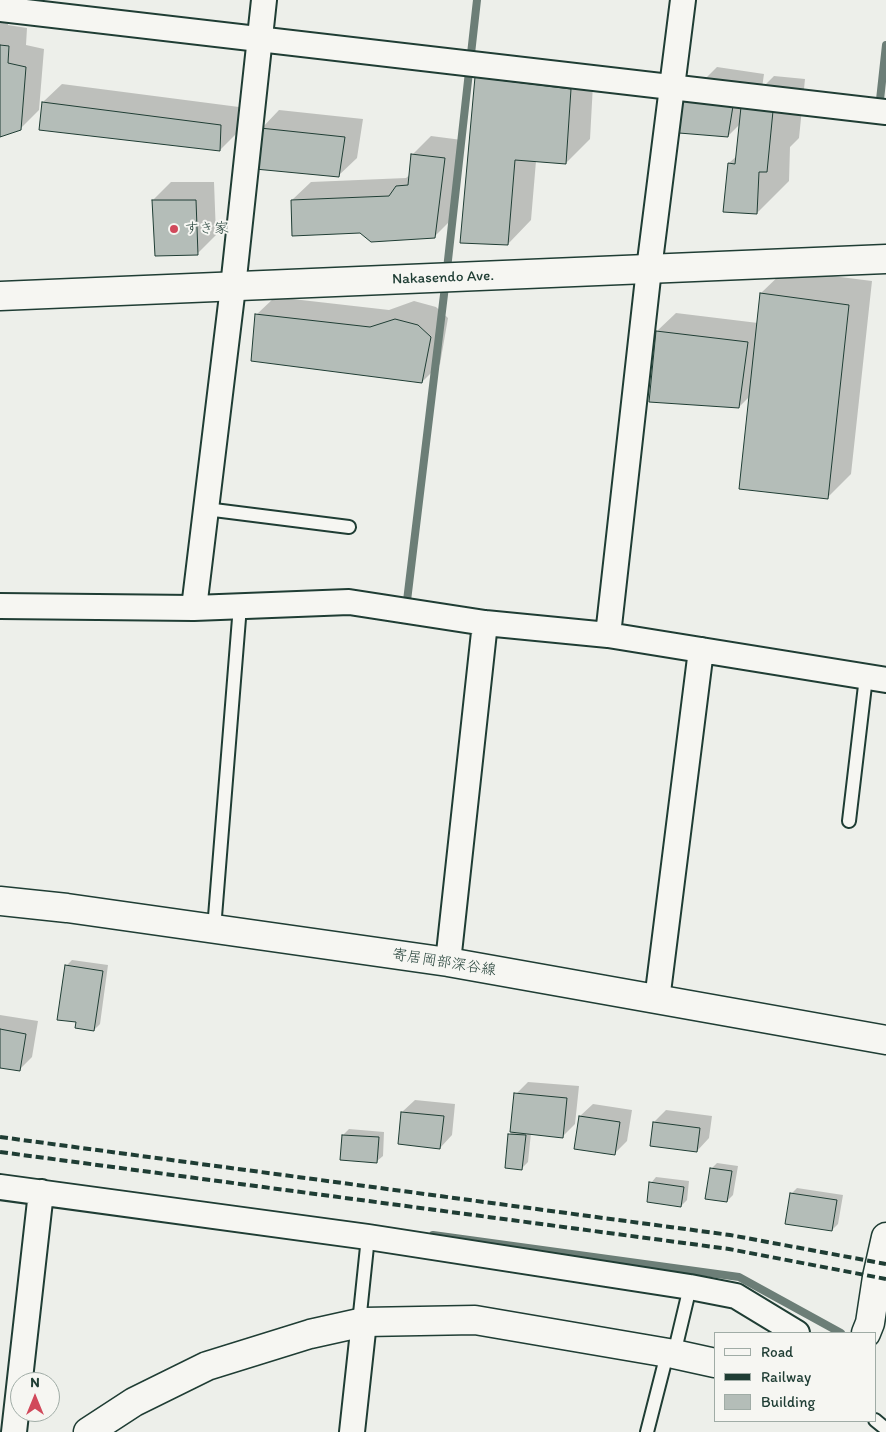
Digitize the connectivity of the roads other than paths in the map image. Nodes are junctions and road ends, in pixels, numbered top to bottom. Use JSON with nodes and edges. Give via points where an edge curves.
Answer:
{"nodes":[{"id":1,"x":264,"y":0,"type":"edge"},
{"id":2,"x":683,"y":0,"type":"edge"},
{"id":3,"x":0,"y":9,"type":"edge"},
{"id":4,"x":260,"y":39,"type":"junction"},
{"id":5,"x":673,"y":86,"type":"junction"},
{"id":6,"x":886,"y":112,"type":"edge"},
{"id":7,"x":886,"y":259,"type":"edge"},
{"id":8,"x":649,"y":269,"type":"junction"},
{"id":9,"x":233,"y":287,"type":"junction"},
{"id":10,"x":0,"y":296,"type":"edge"},
{"id":11,"x":206,"y":509,"type":"junction"},
{"id":12,"x":350,"y":527,"type":"dead end"},
{"id":13,"x":0,"y":606,"type":"edge"},
{"id":14,"x":240,"y":606,"type":"junction"},
{"id":15,"x":194,"y":608,"type":"junction"},
{"id":16,"x":485,"y":623,"type":"junction"},
{"id":17,"x":608,"y":635,"type":"junction"},
{"id":18,"x":701,"y":650,"type":"junction"},
{"id":19,"x":876,"y":678,"type":"edge"},
{"id":20,"x":849,"y":821,"type":"dead end"},
{"id":21,"x":0,"y":901,"type":"edge"},
{"id":22,"x":214,"y":929,"type":"junction"},
{"id":23,"x":448,"y":962,"type":"junction"},
{"id":24,"x":657,"y":1000,"type":"junction"},
{"id":25,"x":886,"y":1040,"type":"edge"},
{"id":26,"x":0,"y":1187,"type":"edge"},
{"id":27,"x":40,"y":1192,"type":"junction"},
{"id":28,"x":368,"y":1237,"type":"junction"},
{"id":29,"x":886,"y":1237,"type":"edge"},
{"id":30,"x":690,"y":1287,"type":"junction"},
{"id":31,"x":361,"y":1323,"type":"junction"},
{"id":32,"x":874,"y":1328,"type":"edge"},
{"id":33,"x":795,"y":1332,"type":"edge"},
{"id":34,"x":670,"y":1354,"type":"junction"},
{"id":35,"x":714,"y":1363,"type":"edge"},
{"id":36,"x":876,"y":1421,"type":"edge"},
{"id":37,"x":886,"y":1429,"type":"edge"},
{"id":38,"x":14,"y":1432,"type":"edge"},
{"id":39,"x":88,"y":1432,"type":"edge"},
{"id":40,"x":352,"y":1432,"type":"edge"},
{"id":41,"x":647,"y":1432,"type":"edge"}],
"edges":[{"from":1,"to":4,"type":"street"},
{"from":2,"to":5,"type":"street"},
{"from":3,"to":4,"type":"street"},
{"from":4,"to":5,"type":"street"},
{"from":4,"to":9,"type":"street"},
{"from":5,"to":6,"type":"street"},
{"from":5,"to":8,"type":"street"},
{"from":7,"to":8,"type":"main road","name":"Nakasendo Ave."},
{"from":8,"to":9,"type":"main road","name":"Nakasendo Ave."},
{"from":8,"to":17,"type":"street"},
{"from":9,"to":10,"type":"main road","name":"Nakasendo Ave."},
{"from":9,"to":11,"type":"street"},
{"from":11,"to":12,"type":"lane"},
{"from":11,"to":15,"type":"street"},
{"from":13,"to":15,"type":"street"},
{"from":14,"to":15,"type":"street"},
{"from":14,"to":16,"type":"street","via":[[349,602]]},
{"from":14,"to":22,"type":"lane"},
{"from":16,"to":17,"type":"street"},
{"from":16,"to":23,"type":"street"},
{"from":17,"to":18,"type":"street"},
{"from":18,"to":19,"type":"street"},
{"from":18,"to":24,"type":"street"},
{"from":19,"to":20,"type":"lane"},
{"from":21,"to":22,"type":"main road","name":"寄居岡部深谷線"},
{"from":22,"to":23,"type":"main road","name":"寄居岡部深谷線"},
{"from":23,"to":24,"type":"main road","name":"寄居岡部深谷線"},
{"from":24,"to":25,"type":"main road","name":"寄居岡部深谷線"},
{"from":26,"to":27,"type":"street"},
{"from":27,"to":28,"type":"street"},
{"from":27,"to":38,"type":"street"},
{"from":28,"to":30,"type":"street"},
{"from":28,"to":31,"type":"lane"},
{"from":29,"to":32,"type":"main road","via":[[877,1277]]},
{"from":30,"to":33,"type":"street","via":[[736,1296]]},
{"from":30,"to":34,"type":"lane"},
{"from":31,"to":34,"type":"main road","via":[[475,1320]]},
{"from":31,"to":39,"type":"main road","via":[[310,1334],[207,1366],[134,1402]]},
{"from":31,"to":40,"type":"street"},
{"from":34,"to":35,"type":"main road"},
{"from":34,"to":41,"type":"lane"},
{"from":36,"to":37,"type":"lane"}]}
